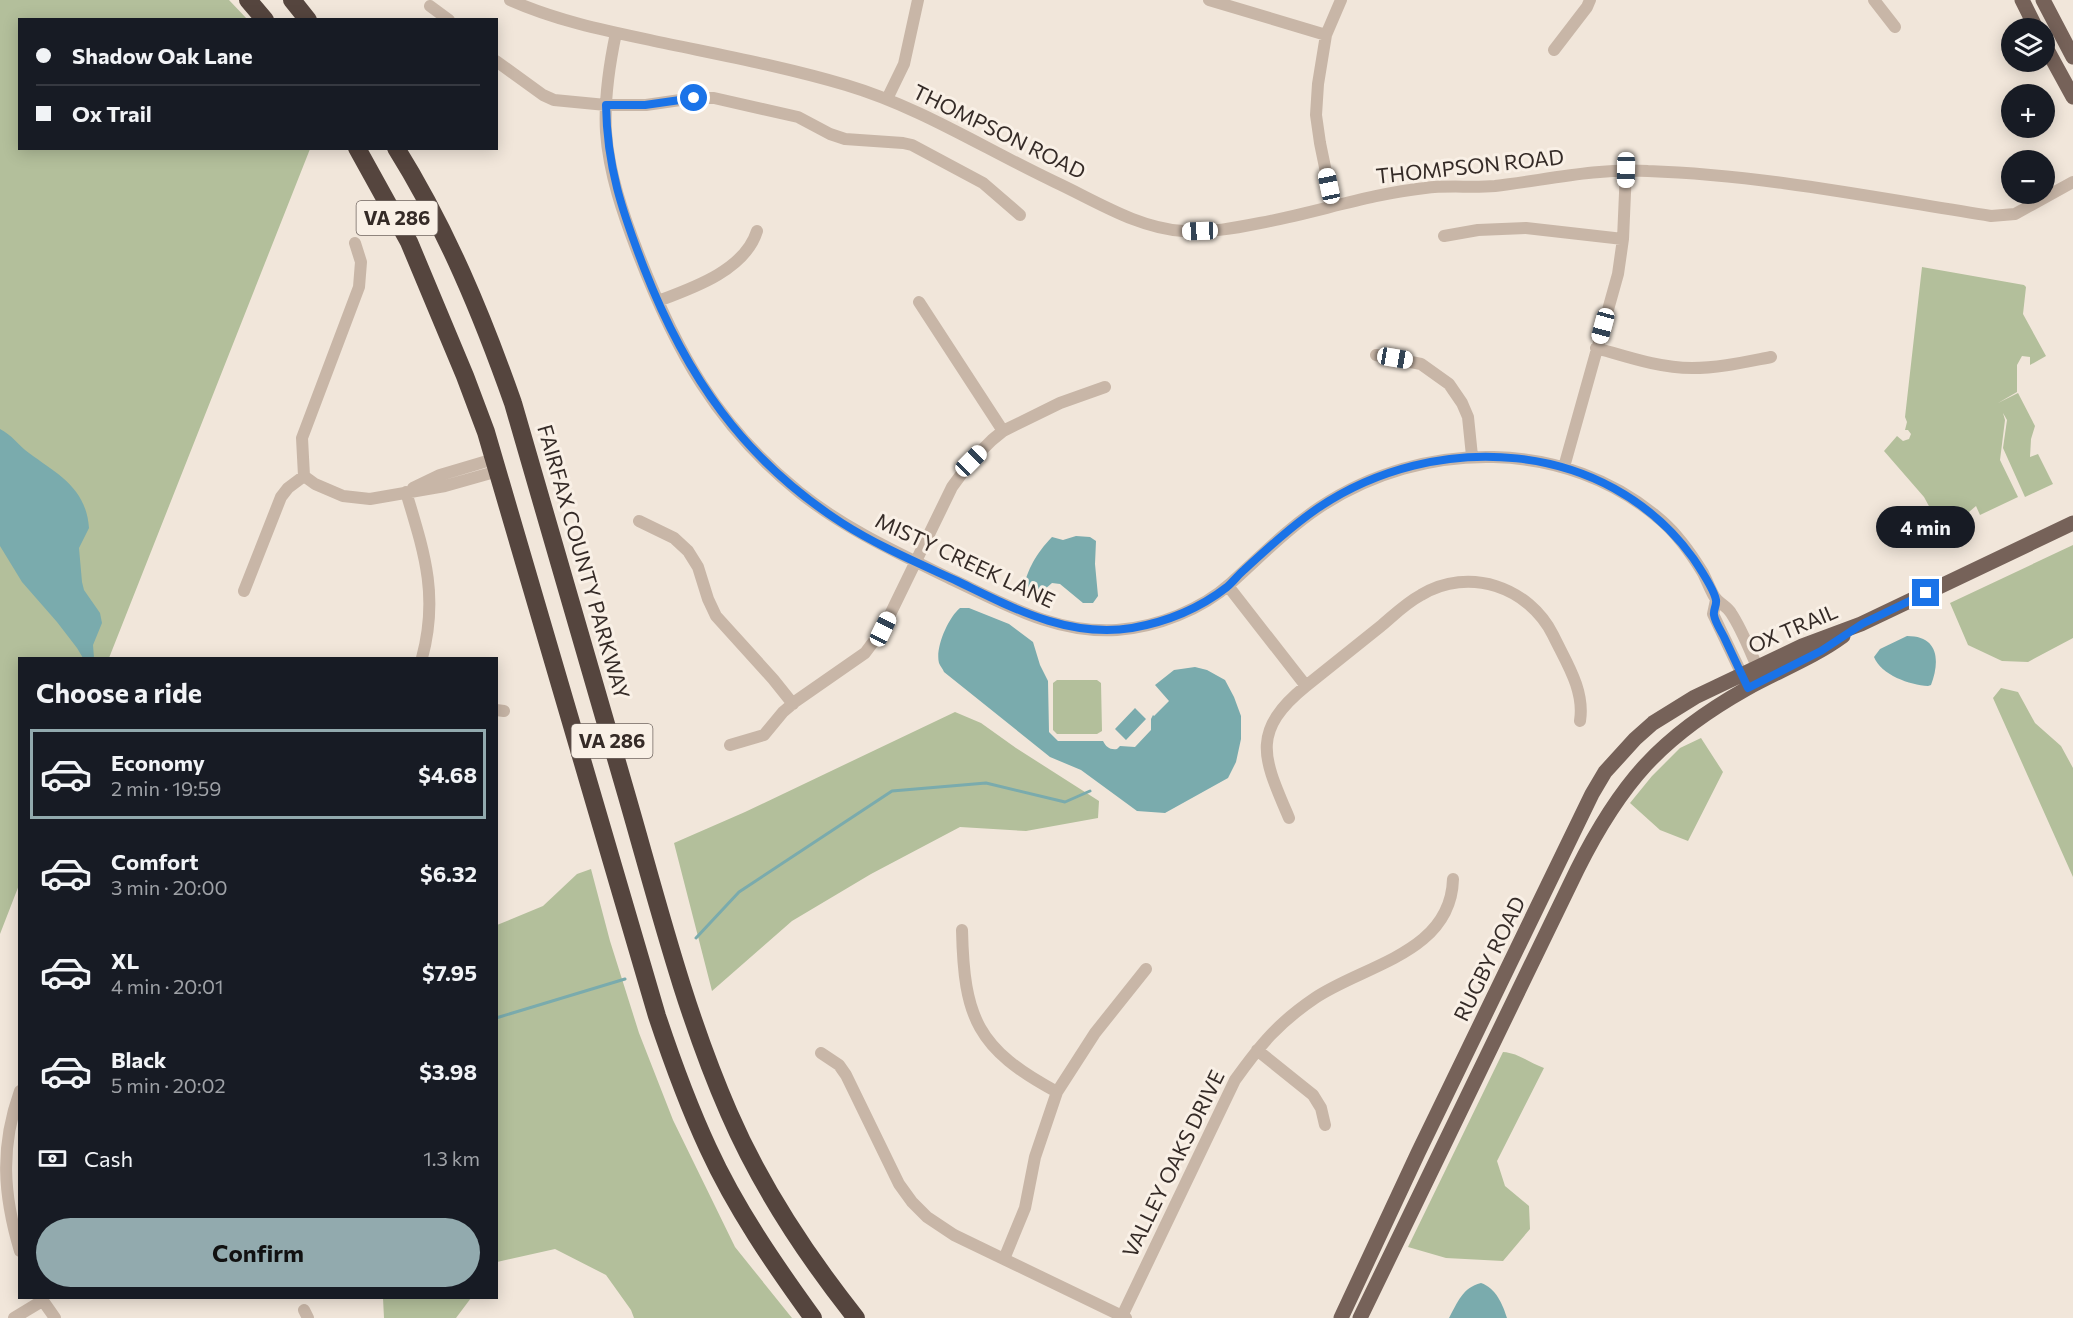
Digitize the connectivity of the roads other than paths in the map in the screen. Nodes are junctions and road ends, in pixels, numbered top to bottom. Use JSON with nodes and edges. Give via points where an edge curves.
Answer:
{"nodes":[{"id":1,"x":248,"y":0,"type":"edge"},
{"id":2,"x":292,"y":0,"type":"edge"},
{"id":3,"x":510,"y":0,"type":"edge"},
{"id":4,"x":918,"y":0,"type":"edge"},
{"id":5,"x":1209,"y":0,"type":"edge"},
{"id":6,"x":1341,"y":0,"type":"edge"},
{"id":7,"x":1590,"y":0,"type":"edge"},
{"id":8,"x":1874,"y":0,"type":"edge"},
{"id":9,"x":2022,"y":0,"type":"edge"},
{"id":10,"x":2043,"y":0,"type":"edge"},
{"id":11,"x":430,"y":6,"type":"dead end"},
{"id":12,"x":263,"y":18,"type":"edge"},
{"id":13,"x":306,"y":18,"type":"edge"},
{"id":14,"x":446,"y":18,"type":"edge"},
{"id":15,"x":2031,"y":18,"type":"edge"},
{"id":16,"x":1895,"y":27,"type":"dead end"},
{"id":17,"x":616,"y":33,"type":"junction"},
{"id":18,"x":1326,"y":35,"type":"junction"},
{"id":19,"x":1554,"y":50,"type":"dead end"},
{"id":20,"x":2073,"y":57,"type":"edge"},
{"id":21,"x":498,"y":62,"type":"edge"},
{"id":22,"x":2055,"y":64,"type":"edge"},
{"id":23,"x":2073,"y":97,"type":"edge"},
{"id":24,"x":887,"y":99,"type":"junction"},
{"id":25,"x":606,"y":105,"type":"junction"},
{"id":26,"x":358,"y":150,"type":"edge"},
{"id":27,"x":397,"y":150,"type":"edge"},
{"id":28,"x":1626,"y":170,"type":"junction"},
{"id":29,"x":2073,"y":182,"type":"edge"},
{"id":30,"x":1333,"y":206,"type":"junction"},
{"id":31,"x":1020,"y":215,"type":"dead end"},
{"id":32,"x":757,"y":231,"type":"dead end"},
{"id":33,"x":1444,"y":236,"type":"dead end"},
{"id":34,"x":1623,"y":239,"type":"junction"},
{"id":35,"x":355,"y":243,"type":"dead end"},
{"id":36,"x":658,"y":301,"type":"junction"},
{"id":37,"x":919,"y":302,"type":"dead end"},
{"id":38,"x":1596,"y":348,"type":"junction"},
{"id":39,"x":1376,"y":355,"type":"dead end"},
{"id":40,"x":1771,"y":357,"type":"dead end"},
{"id":41,"x":1105,"y":387,"type":"dead end"},
{"id":42,"x":1003,"y":431,"type":"junction"},
{"id":43,"x":1472,"y":456,"type":"junction"},
{"id":44,"x":496,"y":465,"type":"junction"},
{"id":45,"x":1564,"y":467,"type":"junction"},
{"id":46,"x":304,"y":476,"type":"junction"},
{"id":47,"x":406,"y":492,"type":"junction"},
{"id":48,"x":639,"y":521,"type":"dead end"},
{"id":49,"x":2073,"y":523,"type":"edge"},
{"id":50,"x":916,"y":561,"type":"junction"},
{"id":51,"x":1228,"y":586,"type":"junction"},
{"id":52,"x":244,"y":591,"type":"dead end"},
{"id":53,"x":1716,"y":600,"type":"junction"},
{"id":54,"x":422,"y":657,"type":"edge"},
{"id":55,"x":1760,"y":673,"type":"junction"},
{"id":56,"x":1745,"y":681,"type":"junction"},
{"id":57,"x":1306,"y":686,"type":"junction"},
{"id":58,"x":793,"y":704,"type":"junction"},
{"id":59,"x":1580,"y":721,"type":"dead end"},
{"id":60,"x":730,"y":745,"type":"dead end"},
{"id":61,"x":1289,"y":818,"type":"dead end"},
{"id":62,"x":1453,"y":879,"type":"dead end"},
{"id":63,"x":962,"y":930,"type":"dead end"},
{"id":64,"x":1146,"y":969,"type":"dead end"},
{"id":65,"x":1257,"y":1050,"type":"junction"},
{"id":66,"x":821,"y":1053,"type":"dead end"},
{"id":67,"x":1056,"y":1092,"type":"junction"},
{"id":68,"x":18,"y":1096,"type":"edge"},
{"id":69,"x":1325,"y":1125,"type":"dead end"},
{"id":70,"x":18,"y":1245,"type":"edge"},
{"id":71,"x":1004,"y":1259,"type":"junction"},
{"id":72,"x":41,"y":1299,"type":"edge"},
{"id":73,"x":1124,"y":1317,"type":"edge"},
{"id":74,"x":15,"y":1318,"type":"edge"},
{"id":75,"x":55,"y":1318,"type":"edge"},
{"id":76,"x":813,"y":1318,"type":"edge"},
{"id":77,"x":856,"y":1318,"type":"edge"},
{"id":78,"x":1341,"y":1318,"type":"edge"},
{"id":79,"x":1360,"y":1318,"type":"edge"}],
"edges":[{"from":1,"to":12,"type":"highway"},
{"from":2,"to":13,"type":"highway"},
{"from":3,"to":17,"type":"street","name":"THOMPSON ROAD","via":[[547,15]]},
{"from":4,"to":24,"type":"street","via":[[904,64]]},
{"from":5,"to":18,"type":"street"},
{"from":6,"to":18,"type":"street"},
{"from":7,"to":19,"type":"street"},
{"from":8,"to":16,"type":"street"},
{"from":9,"to":15,"type":"main road"},
{"from":10,"to":20,"type":"main road"},
{"from":11,"to":14,"type":"street"},
{"from":17,"to":24,"type":"street","name":"THOMPSON ROAD","via":[[804,74]]},
{"from":17,"to":25,"type":"street","name":"MISTY CREEK LANE","via":[[609,61]]},
{"from":18,"to":30,"type":"street","via":[[1316,116]]},
{"from":21,"to":25,"type":"street","via":[[554,100]]},
{"from":22,"to":23,"type":"main road"},
{"from":24,"to":30,"type":"street","name":"THOMPSON ROAD","via":[[1120,213],[1168,230],[1233,228]]},
{"from":25,"to":31,"type":"street","via":[[714,98],[798,117],[845,140],[912,145],[983,183]]},
{"from":25,"to":36,"type":"street","name":"MISTY CREEK LANE","via":[[616,191]]},
{"from":26,"to":44,"type":"highway","number":"VA 286","via":[[423,271]]},
{"from":27,"to":77,"type":"highway","name":"FAIRFAX COUNTY PARKWAY","number":"VA 286","via":[[457,262],[510,393],[700,1042],[743,1143],[781,1212]]},
{"from":28,"to":29,"type":"street","name":"THOMPSON ROAD","via":[[1750,179],[1991,216],[2015,214]]},
{"from":28,"to":30,"type":"street","name":"THOMPSON ROAD","via":[[1494,186],[1411,189]]},
{"from":28,"to":34,"type":"street"},
{"from":32,"to":36,"type":"street","via":[[740,258],[707,280]]},
{"from":33,"to":34,"type":"street","via":[[1526,228]]},
{"from":34,"to":38,"type":"street"},
{"from":35,"to":46,"type":"street","via":[[361,262],[359,287],[302,438]]},
{"from":36,"to":50,"type":"street","name":"MISTY CREEK LANE","via":[[696,378],[757,454],[836,519]]},
{"from":37,"to":42,"type":"street"},
{"from":38,"to":40,"type":"street","via":[[1644,362],[1690,368]]},
{"from":38,"to":45,"type":"street"},
{"from":39,"to":43,"type":"street","via":[[1421,364],[1449,384],[1468,417]]},
{"from":41,"to":42,"type":"street","via":[[1060,403]]},
{"from":42,"to":50,"type":"street","via":[[971,461],[952,487]]},
{"from":43,"to":45,"type":"street","name":"MISTY CREEK LANE"},
{"from":43,"to":51,"type":"street","name":"MISTY CREEK LANE","via":[[1391,472],[1341,494],[1296,525]]},
{"from":44,"to":47,"type":"street","via":[[440,475]]},
{"from":44,"to":76,"type":"highway","number":"VA 286","via":[[675,1070],[742,1212]]},
{"from":45,"to":53,"type":"street","name":"MISTY CREEK LANE","via":[[1624,493],[1664,523],[1699,566]]},
{"from":46,"to":47,"type":"street","via":[[327,490],[356,498]]},
{"from":46,"to":52,"type":"street","via":[[281,497]]},
{"from":47,"to":54,"type":"street","via":[[430,585],[429,624]]},
{"from":48,"to":58,"type":"street","via":[[674,538],[688,551],[716,615]]},
{"from":49,"to":55,"type":"main road","name":"OX TRAIL","via":[[1862,624],[1821,651]]},
{"from":50,"to":51,"type":"street","name":"MISTY CREEK LANE","via":[[1041,620],[1097,630],[1134,628],[1169,618]]},
{"from":50,"to":58,"type":"street","via":[[883,629],[865,653]]},
{"from":51,"to":57,"type":"street"},
{"from":53,"to":55,"type":"street","name":"MISTY CREEK LANE","via":[[1730,610]]},
{"from":53,"to":56,"type":"street","name":"MISTY CREEK LANE","via":[[1713,614]]},
{"from":55,"to":56,"type":"main road","name":"OX TRAIL"},
{"from":56,"to":78,"type":"main road","name":"RUGBY ROAD","via":[[1695,697],[1653,723],[1619,756],[1596,787]]},
{"from":56,"to":79,"type":"main road","name":"RUGBY ROAD","via":[[1662,748],[1629,783],[1600,825]]},
{"from":57,"to":59,"type":"street","via":[[1420,595],[1452,583],[1477,582],[1508,590],[1544,620],[1579,690]]},
{"from":57,"to":61,"type":"street","via":[[1279,710],[1266,743],[1268,768]]},
{"from":58,"to":60,"type":"street","via":[[764,735]]},
{"from":62,"to":65,"type":"street","name":"VALLEY OAKS DRIVE","via":[[1452,896],[1444,914],[1413,947],[1316,997],[1279,1025]]},
{"from":63,"to":67,"type":"street","via":[[965,986],[984,1033],[1011,1065]]},
{"from":64,"to":67,"type":"street"},
{"from":65,"to":69,"type":"street","via":[[1313,1095]]},
{"from":65,"to":73,"type":"street","name":"VALLEY OAKS DRIVE","via":[[1235,1080]]},
{"from":66,"to":71,"type":"street","via":[[846,1075],[899,1184],[912,1202],[944,1230]]},
{"from":67,"to":71,"type":"street","via":[[1035,1157],[1025,1208]]},
{"from":68,"to":70,"type":"street","via":[[10,1117],[5,1168],[9,1216]]},
{"from":71,"to":73,"type":"street"},
{"from":72,"to":74,"type":"street"},
{"from":72,"to":75,"type":"street"}]}
